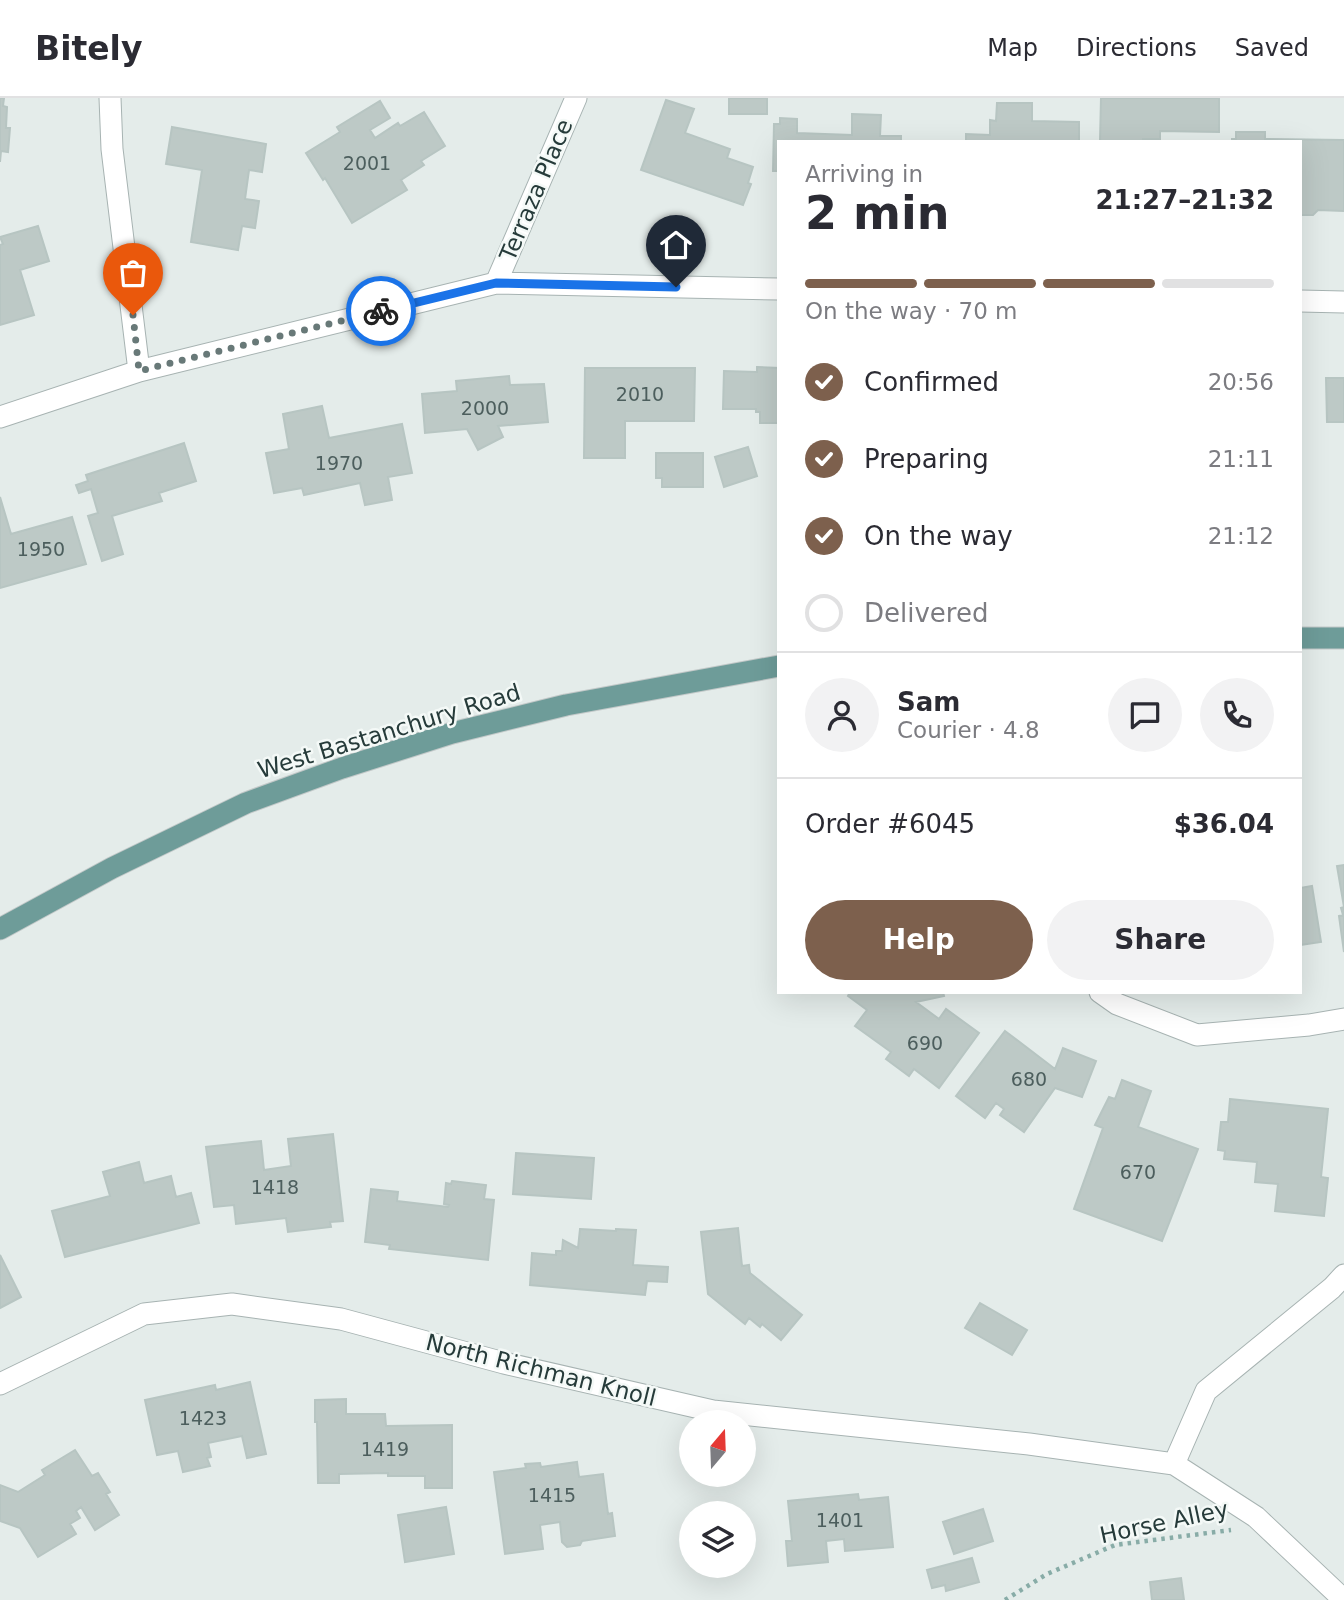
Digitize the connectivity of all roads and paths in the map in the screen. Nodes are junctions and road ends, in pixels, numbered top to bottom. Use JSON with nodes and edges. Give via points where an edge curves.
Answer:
{"nodes":[{"id":1,"x":110,"y":98,"type":"edge"},
{"id":2,"x":576,"y":98,"type":"edge"},
{"id":3,"x":496,"y":283,"type":"junction"},
{"id":4,"x":777,"y":289,"type":"edge"},
{"id":5,"x":1302,"y":301,"type":"edge"},
{"id":6,"x":1344,"y":302,"type":"edge"},
{"id":7,"x":139,"y":371,"type":"junction"},
{"id":8,"x":0,"y":417,"type":"edge"},
{"id":9,"x":1302,"y":638,"type":"edge"},
{"id":10,"x":1344,"y":638,"type":"edge"},
{"id":11,"x":777,"y":666,"type":"edge"},
{"id":12,"x":0,"y":929,"type":"edge"},
{"id":13,"x":1103,"y":994,"type":"edge"},
{"id":14,"x":1344,"y":1019,"type":"edge"},
{"id":15,"x":1344,"y":1275,"type":"edge"},
{"id":16,"x":0,"y":1384,"type":"edge"},
{"id":17,"x":1174,"y":1464,"type":"junction"},
{"id":18,"x":1256,"y":1517,"type":"junction"},
{"id":19,"x":1005,"y":1600,"type":"edge"},
{"id":20,"x":1344,"y":1600,"type":"edge"}],
"edges":[{"from":1,"to":7,"type":"street"},
{"from":2,"to":3,"type":"street","name":"Terraza Place"},
{"from":3,"to":4,"type":"street"},
{"from":3,"to":7,"type":"street"},
{"from":5,"to":6,"type":"street"},
{"from":7,"to":8,"type":"street"},
{"from":9,"to":10,"type":"main road"},
{"from":11,"to":12,"type":"main road","name":"West Bastanchury Road","via":[[565,705],[452,733],[342,768],[246,803]]},
{"from":13,"to":14,"type":"street","via":[[1196,1035]]},
{"from":15,"to":17,"type":"street","via":[[1206,1391]]},
{"from":16,"to":17,"type":"street","name":"North Richman Knoll","via":[[144,1314],[232,1304],[341,1319],[504,1363],[713,1411]]},
{"from":17,"to":18,"type":"street","name":"North Richman Knoll"},
{"from":18,"to":19,"type":"path","name":"Horse Alley","via":[[1230,1530],[1115,1545],[1047,1574]]},
{"from":18,"to":20,"type":"street","name":"North Richman Knoll"}]}
